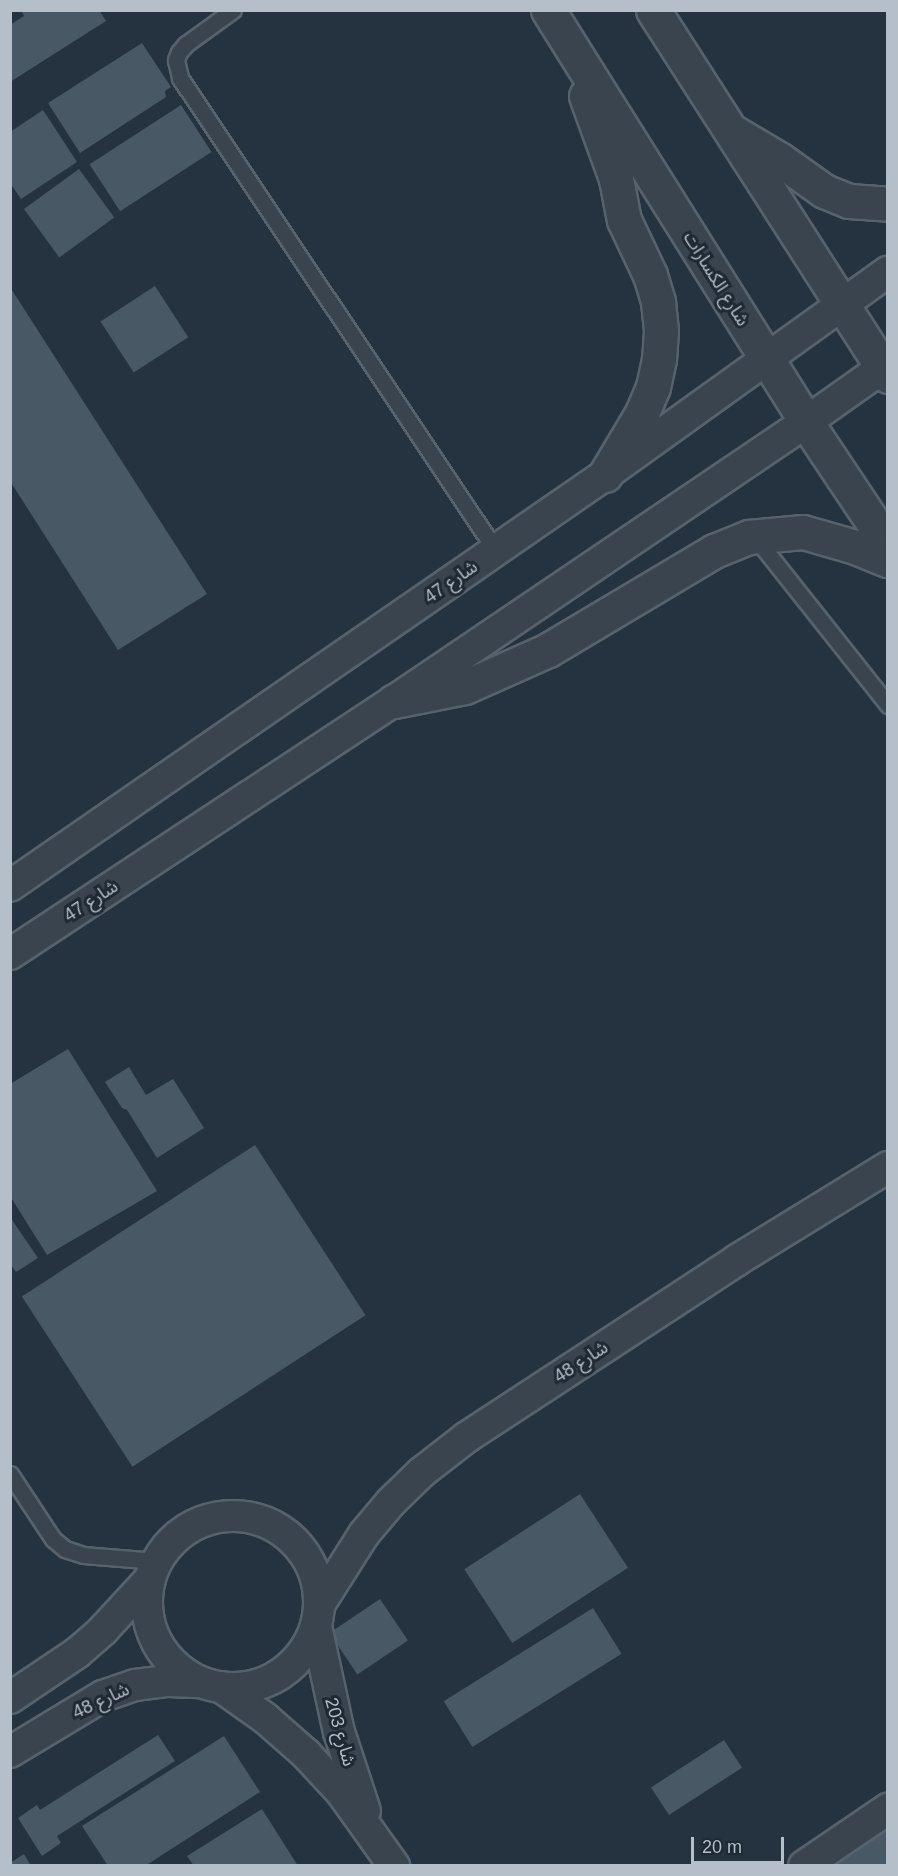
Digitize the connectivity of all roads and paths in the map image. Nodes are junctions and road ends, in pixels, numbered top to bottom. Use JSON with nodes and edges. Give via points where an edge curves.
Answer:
{"nodes":[{"id":1,"x":233,"y":10,"type":"edge"},
{"id":2,"x":548,"y":10,"type":"edge"},
{"id":3,"x":653,"y":10,"type":"edge"},
{"id":4,"x":565,"y":37,"type":"junction"},
{"id":5,"x":731,"y":131,"type":"junction"},
{"id":6,"x":888,"y":204,"type":"edge"},
{"id":7,"x":888,"y":272,"type":"edge"},
{"id":8,"x":841,"y":304,"type":"junction"},
{"id":9,"x":766,"y":360,"type":"junction"},
{"id":10,"x":886,"y":370,"type":"edge"},
{"id":11,"x":806,"y":423,"type":"junction"},
{"id":12,"x":605,"y":475,"type":"junction"},
{"id":13,"x":754,"y":536,"type":"junction"},
{"id":14,"x":888,"y":545,"type":"edge"},
{"id":15,"x":496,"y":551,"type":"junction"},
{"id":16,"x":888,"y":560,"type":"edge"},
{"id":17,"x":394,"y":701,"type":"junction"},
{"id":18,"x":888,"y":705,"type":"edge"},
{"id":19,"x":10,"y":886,"type":"edge"},
{"id":20,"x":10,"y":954,"type":"edge"},
{"id":21,"x":888,"y":1167,"type":"edge"},
{"id":22,"x":10,"y":1474,"type":"edge"},
{"id":23,"x":153,"y":1570,"type":"junction"},
{"id":24,"x":317,"y":1615,"type":"junction"},
{"id":25,"x":211,"y":1685,"type":"junction"},
{"id":26,"x":10,"y":1698,"type":"edge"},
{"id":27,"x":10,"y":1752,"type":"edge"},
{"id":28,"x":888,"y":1809,"type":"edge"},
{"id":29,"x":375,"y":1836,"type":"junction"},
{"id":30,"x":394,"y":1866,"type":"edge"},
{"id":31,"x":804,"y":1866,"type":"edge"}],
"edges":[{"from":1,"to":15,"type":"lane","via":[[179,52],[176,60],[180,78]]},
{"from":2,"to":4,"type":"street","name":"شارع الكسارات"},
{"from":3,"to":5,"type":"street"},
{"from":4,"to":9,"type":"street","name":"شارع الكسارات"},
{"from":4,"to":12,"type":"street","via":[[616,179],[624,220],[650,275],[661,331],[653,387]]},
{"from":5,"to":6,"type":"street","via":[[824,191],[849,201]]},
{"from":5,"to":8,"type":"street"},
{"from":7,"to":8,"type":"street","name":"شارع 47"},
{"from":8,"to":9,"type":"street","name":"شارع 47"},
{"from":8,"to":10,"type":"street"},
{"from":9,"to":11,"type":"street","name":"شارع الكسارات"},
{"from":9,"to":12,"type":"street","name":"شارع 47"},
{"from":10,"to":11,"type":"street","name":"شارع 47"},
{"from":11,"to":14,"type":"street","name":"شارع الكسارات"},
{"from":11,"to":17,"type":"street","name":"شارع 47"},
{"from":12,"to":15,"type":"street","name":"شارع 47"},
{"from":13,"to":16,"type":"street","via":[[803,532]]},
{"from":13,"to":17,"type":"street","via":[[714,550],[548,650],[465,687]]},
{"from":13,"to":18,"type":"lane"},
{"from":15,"to":19,"type":"street","name":"شارع 47"},
{"from":17,"to":20,"type":"street","name":"شارع 47"},
{"from":21,"to":24,"type":"street","name":"شارع 48","via":[[737,1260],[467,1437],[422,1472],[364,1534]]},
{"from":22,"to":23,"type":"lane","via":[[53,1539],[65,1549]]},
{"from":23,"to":24,"type":"street","via":[[169,1544],[185,1531],[204,1521],[245,1517],[284,1533],[299,1547],[318,1585]]},
{"from":23,"to":25,"type":"street","via":[[146,1600],[156,1641],[183,1672]]},
{"from":23,"to":26,"type":"street","via":[[103,1630],[77,1653]]},
{"from":24,"to":25,"type":"street","via":[[308,1644],[280,1674],[242,1688]]},
{"from":24,"to":29,"type":"street","name":"شارع 203","via":[[339,1732]]},
{"from":25,"to":27,"type":"street","name":"شارع 48","via":[[168,1680],[135,1685],[103,1696]]},
{"from":25,"to":29,"type":"street","name":"شارع 203","via":[[265,1718],[306,1754]]},
{"from":28,"to":31,"type":"street"},
{"from":29,"to":30,"type":"street","name":"شارع 203"}]}
